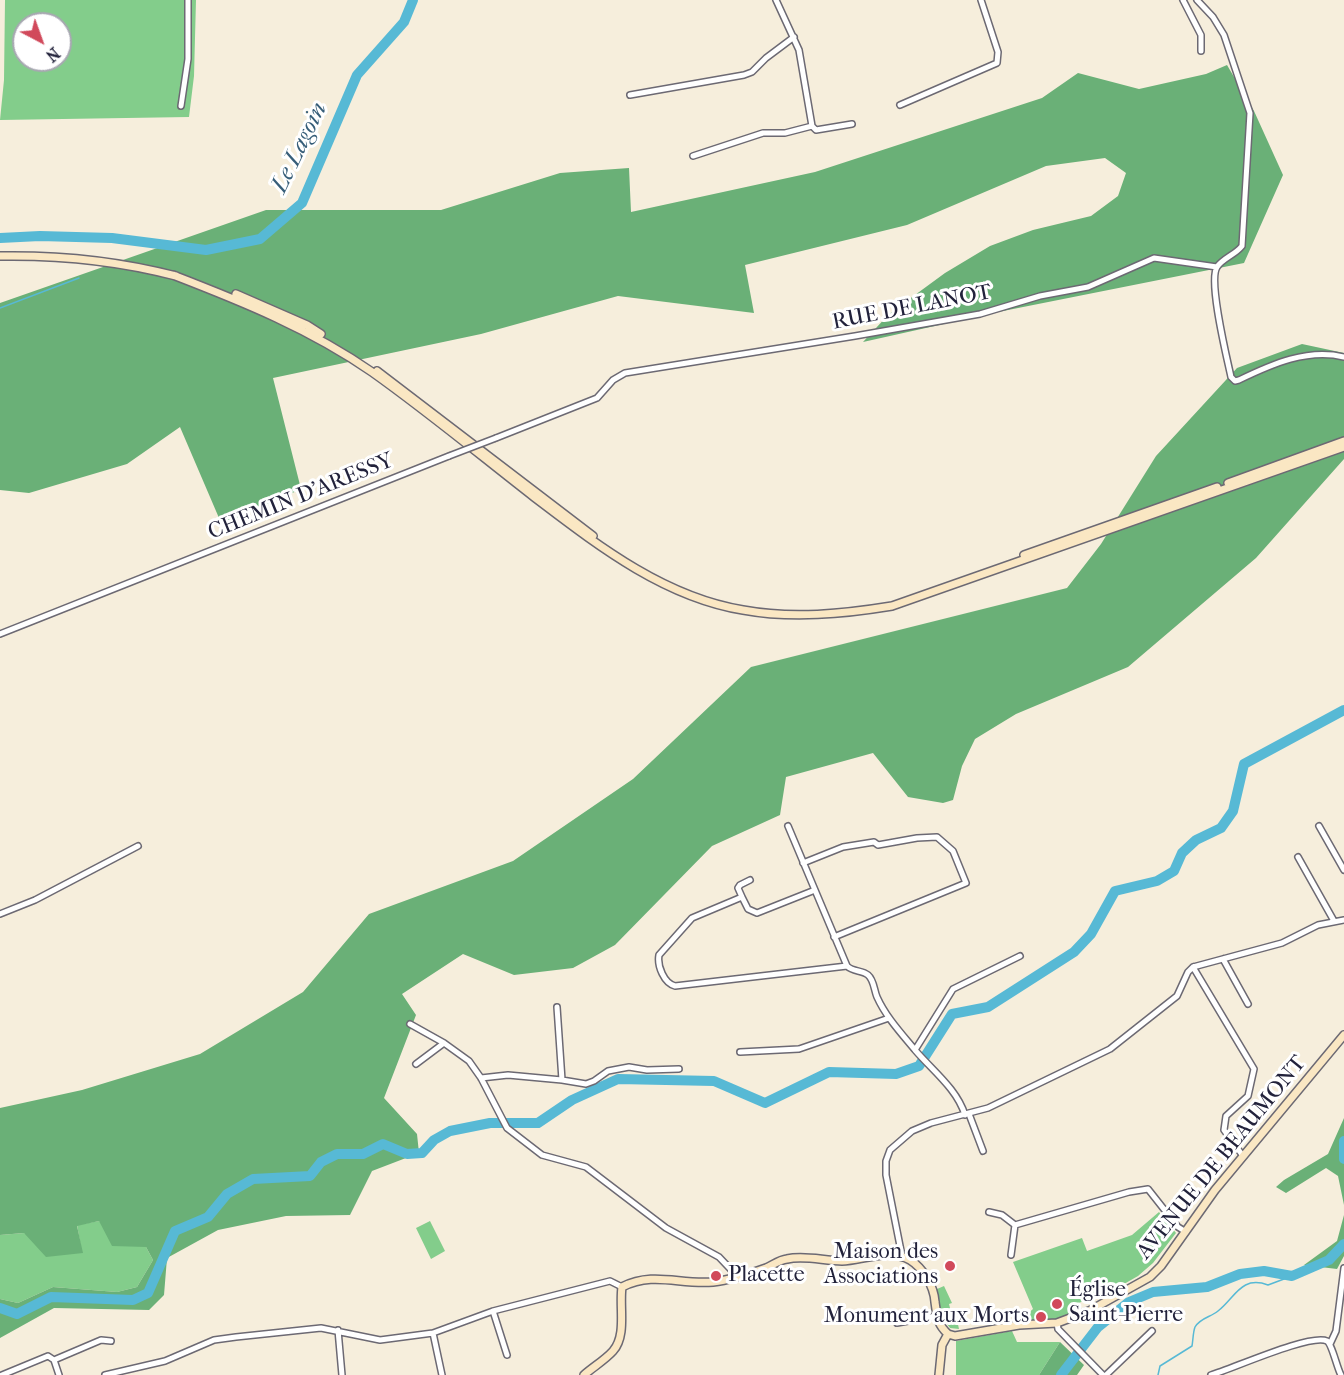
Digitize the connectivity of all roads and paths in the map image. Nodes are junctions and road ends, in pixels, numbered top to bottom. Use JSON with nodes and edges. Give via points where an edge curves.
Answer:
{"nodes":[{"id":1,"x":188,"y":0,"type":"edge"},
{"id":2,"x":776,"y":0,"type":"edge"},
{"id":3,"x":981,"y":0,"type":"edge"},
{"id":4,"x":1183,"y":0,"type":"edge"},
{"id":5,"x":1197,"y":0,"type":"edge"},
{"id":6,"x":794,"y":37,"type":"junction"},
{"id":7,"x":1201,"y":51,"type":"dead end"},
{"id":8,"x":630,"y":95,"type":"dead end"},
{"id":9,"x":900,"y":105,"type":"dead end"},
{"id":10,"x":181,"y":106,"type":"dead end"},
{"id":11,"x":852,"y":124,"type":"dead end"},
{"id":12,"x":812,"y":126,"type":"junction"},
{"id":13,"x":693,"y":156,"type":"dead end"},
{"id":14,"x":0,"y":256,"type":"edge"},
{"id":15,"x":1217,"y":267,"type":"junction"},
{"id":16,"x":1344,"y":357,"type":"edge"},
{"id":17,"x":609,"y":384,"type":"joint"},
{"id":18,"x":1344,"y":441,"type":"edge"},
{"id":19,"x":1344,"y":447,"type":"edge"},
{"id":20,"x":859,"y":611,"type":"junction"},
{"id":21,"x":0,"y":634,"type":"edge"},
{"id":22,"x":788,"y":826,"type":"dead end"},
{"id":23,"x":1319,"y":826,"type":"dead end"},
{"id":24,"x":138,"y":846,"type":"dead end"},
{"id":25,"x":1298,"y":857,"type":"dead end"},
{"id":26,"x":803,"y":863,"type":"junction"},
{"id":27,"x":1344,"y":870,"type":"edge"},
{"id":28,"x":750,"y":880,"type":"dead end"},
{"id":29,"x":815,"y":890,"type":"junction"},
{"id":30,"x":742,"y":897,"type":"junction"},
{"id":31,"x":0,"y":914,"type":"edge"},
{"id":32,"x":1344,"y":920,"type":"edge"},
{"id":33,"x":1334,"y":921,"type":"junction"},
{"id":34,"x":834,"y":937,"type":"junction"},
{"id":35,"x":1020,"y":956,"type":"dead end"},
{"id":36,"x":1223,"y":959,"type":"junction"},
{"id":37,"x":847,"y":966,"type":"junction"},
{"id":38,"x":1191,"y":970,"type":"junction"},
{"id":39,"x":1248,"y":1004,"type":"dead end"},
{"id":40,"x":557,"y":1007,"type":"dead end"},
{"id":41,"x":889,"y":1018,"type":"junction"},
{"id":42,"x":410,"y":1024,"type":"dead end"},
{"id":43,"x":1344,"y":1035,"type":"edge"},
{"id":44,"x":444,"y":1043,"type":"junction"},
{"id":45,"x":740,"y":1052,"type":"dead end"},
{"id":46,"x":916,"y":1052,"type":"junction"},
{"id":47,"x":416,"y":1064,"type":"dead end"},
{"id":48,"x":679,"y":1069,"type":"dead end"},
{"id":49,"x":481,"y":1078,"type":"junction"},
{"id":50,"x":562,"y":1080,"type":"junction"},
{"id":51,"x":967,"y":1115,"type":"junction"},
{"id":52,"x":983,"y":1151,"type":"dead end"},
{"id":53,"x":1243,"y":1156,"type":"junction"},
{"id":54,"x":989,"y":1212,"type":"dead end"},
{"id":55,"x":1015,"y":1225,"type":"junction"},
{"id":56,"x":1186,"y":1232,"type":"junction"},
{"id":57,"x":1011,"y":1255,"type":"dead end"},
{"id":58,"x":902,"y":1256,"type":"junction"},
{"id":59,"x":1344,"y":1268,"type":"edge"},
{"id":60,"x":738,"y":1277,"type":"junction"},
{"id":61,"x":622,"y":1287,"type":"junction"},
{"id":62,"x":493,"y":1311,"type":"junction"},
{"id":63,"x":936,"y":1316,"type":"junction"},
{"id":64,"x":897,"y":1323,"type":"dead end"},
{"id":65,"x":1057,"y":1323,"type":"junction"},
{"id":66,"x":338,"y":1330,"type":"junction"},
{"id":67,"x":1152,"y":1331,"type":"dead end"},
{"id":68,"x":433,"y":1333,"type":"junction"},
{"id":69,"x":948,"y":1334,"type":"junction"},
{"id":70,"x":111,"y":1341,"type":"dead end"},
{"id":71,"x":1330,"y":1344,"type":"junction"},
{"id":72,"x":507,"y":1354,"type":"dead end"},
{"id":73,"x":54,"y":1360,"type":"junction"},
{"id":74,"x":2,"y":1375,"type":"edge"},
{"id":75,"x":59,"y":1375,"type":"edge"},
{"id":76,"x":105,"y":1375,"type":"edge"},
{"id":77,"x":342,"y":1375,"type":"edge"},
{"id":78,"x":442,"y":1375,"type":"edge"},
{"id":79,"x":584,"y":1375,"type":"edge"},
{"id":80,"x":939,"y":1375,"type":"edge"},
{"id":81,"x":1105,"y":1375,"type":"edge"},
{"id":82,"x":1211,"y":1375,"type":"edge"},
{"id":83,"x":1341,"y":1375,"type":"edge"}],
"edges":[{"from":1,"to":10,"type":"street","via":[[188,59]]},
{"from":2,"to":6,"type":"street"},
{"from":3,"to":9,"type":"street","via":[[998,52],[997,63]]},
{"from":4,"to":7,"type":"street","via":[[1201,35]]},
{"from":5,"to":15,"type":"street","via":[[1214,17],[1224,35],[1250,113],[1244,239],[1237,252]]},
{"from":6,"to":8,"type":"street","via":[[744,75]]},
{"from":6,"to":12,"type":"street"},
{"from":11,"to":12,"type":"street","via":[[816,130]]},
{"from":12,"to":13,"type":"street","via":[[785,133],[763,133]]},
{"from":14,"to":20,"type":"main road","via":[[80,258],[173,275],[229,296],[313,335],[372,372],[582,533],[660,582],[705,601],[742,610],[783,615]]},
{"from":15,"to":16,"type":"street","via":[[1219,315],[1235,381],[1267,367],[1312,355]]},
{"from":15,"to":17,"type":"street","name":"RUE DE LANOT","via":[[1154,258],[1088,287],[980,314],[624,373]]},
{"from":17,"to":21,"type":"street","name":"CHEMIN D'ARESSY","bridge":true,"via":[[597,398]]},
{"from":18,"to":20,"type":"main road"},
{"from":19,"to":20,"type":"main road","via":[[892,606]]},
{"from":22,"to":26,"type":"street"},
{"from":23,"to":27,"type":"street"},
{"from":24,"to":31,"type":"street"},
{"from":25,"to":33,"type":"street"},
{"from":26,"to":29,"type":"street"},
{"from":26,"to":34,"type":"street","via":[[843,848],[917,838],[937,837],[953,851],[966,883]]},
{"from":28,"to":30,"type":"street","via":[[738,888]]},
{"from":29,"to":30,"type":"street","via":[[757,914],[748,909]]},
{"from":29,"to":34,"type":"street"},
{"from":30,"to":37,"type":"street","via":[[692,918],[659,955],[665,980],[675,986]]},
{"from":32,"to":33,"type":"street"},
{"from":33,"to":36,"type":"street","via":[[1282,943]]},
{"from":34,"to":37,"type":"street"},
{"from":35,"to":46,"type":"street","via":[[953,989]]},
{"from":36,"to":38,"type":"street"},
{"from":36,"to":39,"type":"street"},
{"from":37,"to":41,"type":"street","via":[[869,976]]},
{"from":38,"to":51,"type":"street","via":[[1177,996],[1110,1049]]},
{"from":38,"to":53,"type":"street","via":[[1254,1069],[1248,1096],[1226,1116],[1224,1130]]},
{"from":40,"to":50,"type":"street"},
{"from":41,"to":45,"type":"street","via":[[799,1049]]},
{"from":41,"to":46,"type":"street"},
{"from":42,"to":44,"type":"street"},
{"from":43,"to":53,"type":"main road","name":"AVENUE DE BEAUMONT"},
{"from":44,"to":47,"type":"street"},
{"from":44,"to":49,"type":"street","via":[[469,1061]]},
{"from":46,"to":51,"type":"street","via":[[951,1089]]},
{"from":48,"to":50,"type":"street","via":[[629,1067],[608,1071],[586,1084]]},
{"from":49,"to":50,"type":"street","via":[[508,1075]]},
{"from":49,"to":60,"type":"street","via":[[507,1128],[542,1155],[586,1167],[666,1228],[718,1257]]},
{"from":51,"to":52,"type":"street"},
{"from":51,"to":58,"type":"street","via":[[912,1131],[890,1150],[886,1175]]},
{"from":53,"to":56,"type":"main road","name":"AVENUE DE BEAUMONT"},
{"from":54,"to":55,"type":"street","via":[[1002,1215]]},
{"from":55,"to":56,"type":"street","via":[[1148,1189]]},
{"from":55,"to":57,"type":"street"},
{"from":56,"to":65,"type":"main road","name":"AVENUE DE BEAUMONT","via":[[1150,1276],[1089,1311]]},
{"from":58,"to":60,"type":"main road","via":[[843,1261],[784,1259]]},
{"from":58,"to":63,"type":"main road","via":[[916,1264],[929,1281]]},
{"from":59,"to":71,"type":"street","via":[[1336,1331]]},
{"from":60,"to":61,"type":"main road","via":[[698,1283],[637,1280]]},
{"from":61,"to":62,"type":"street","via":[[610,1281]]},
{"from":61,"to":79,"type":"main road","via":[[617,1345]]},
{"from":62,"to":68,"type":"street"},
{"from":62,"to":72,"type":"street"},
{"from":63,"to":64,"type":"street"},
{"from":63,"to":69,"type":"main road"},
{"from":65,"to":69,"type":"main road","name":"AVENUE DE BEAUMONT"},
{"from":65,"to":81,"type":"street","via":[[1058,1329]]},
{"from":66,"to":68,"type":"street","via":[[380,1340]]},
{"from":66,"to":76,"type":"street","via":[[321,1328],[214,1340],[165,1360]]},
{"from":66,"to":77,"type":"street"},
{"from":67,"to":81,"type":"street"},
{"from":68,"to":78,"type":"street"},
{"from":69,"to":80,"type":"main road","via":[[942,1345]]},
{"from":70,"to":73,"type":"street","via":[[101,1340]]},
{"from":71,"to":82,"type":"street","via":[[1326,1340],[1294,1344]]},
{"from":71,"to":83,"type":"street"},
{"from":73,"to":74,"type":"street","via":[[48,1356]]},
{"from":73,"to":75,"type":"street"}]}
